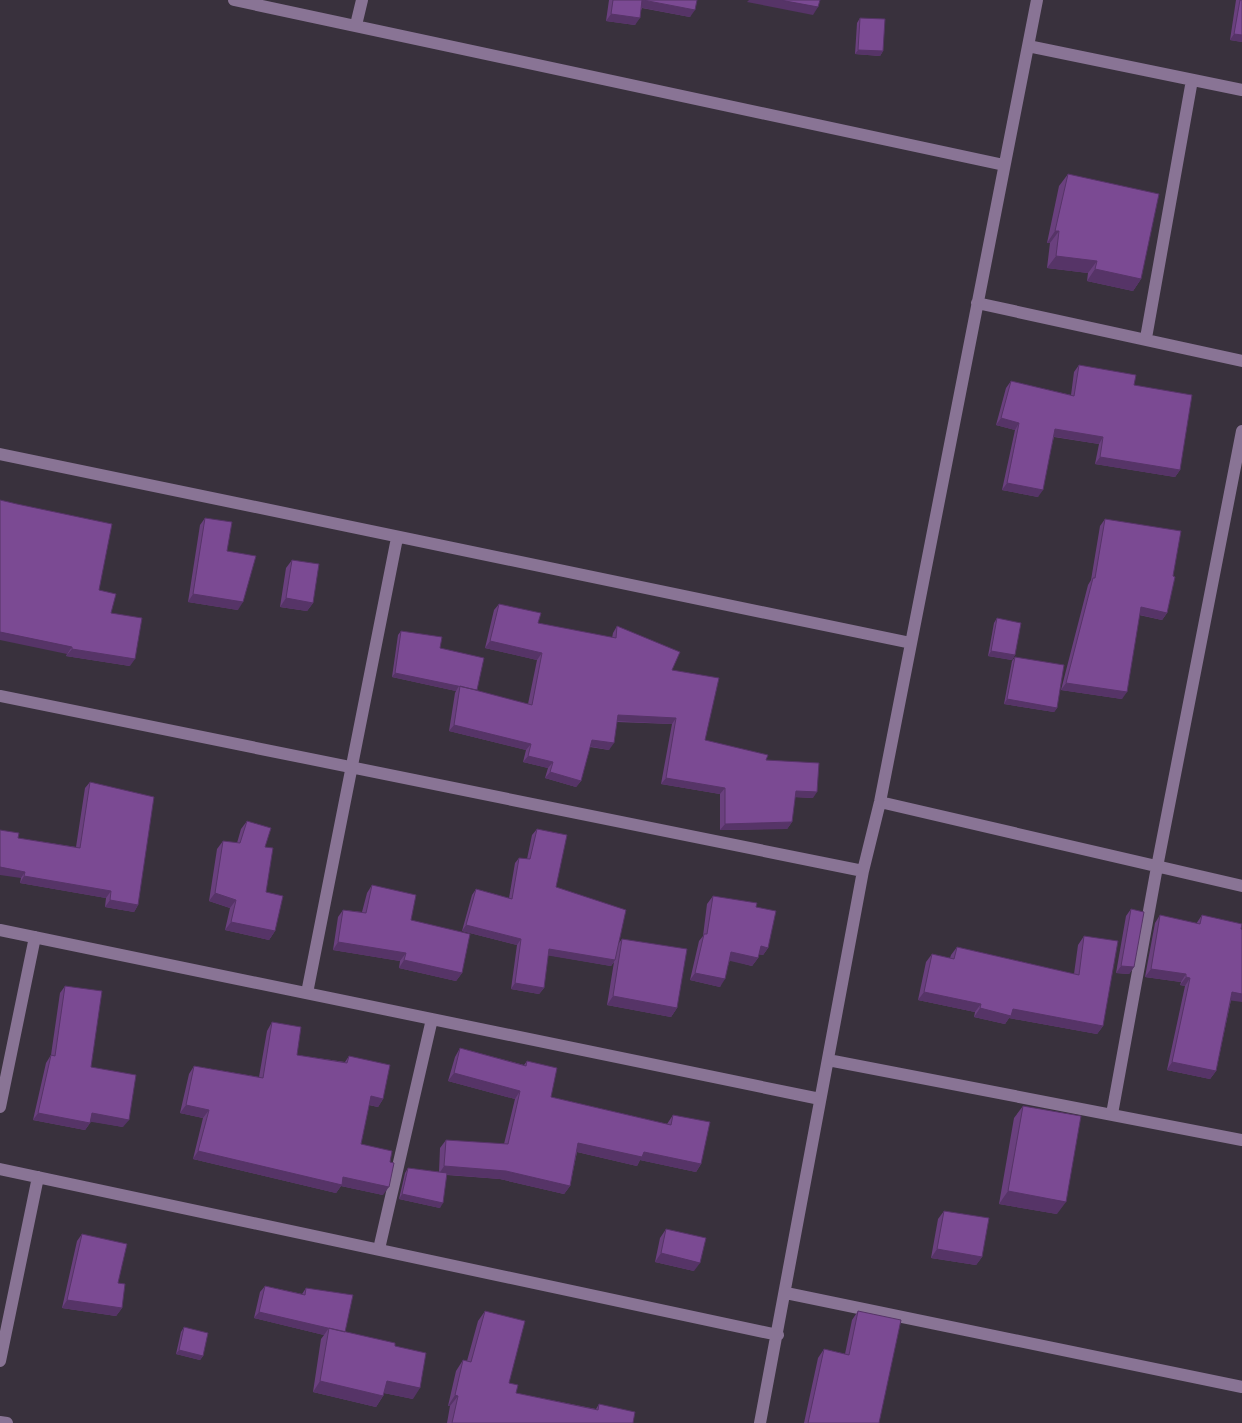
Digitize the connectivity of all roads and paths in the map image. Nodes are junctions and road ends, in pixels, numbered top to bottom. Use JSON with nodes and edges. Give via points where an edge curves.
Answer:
{"nodes":[{"id":1,"x":234,"y":0,"type":"edge"},
{"id":2,"x":362,"y":0,"type":"edge"},
{"id":3,"x":1037,"y":0,"type":"edge"},
{"id":4,"x":356,"y":25,"type":"junction"},
{"id":5,"x":1028,"y":46,"type":"junction"},
{"id":6,"x":1192,"y":80,"type":"junction"},
{"id":7,"x":1242,"y":90,"type":"edge"},
{"id":8,"x":1004,"y":165,"type":"junction"},
{"id":9,"x":977,"y":303,"type":"junction"},
{"id":10,"x":1146,"y":338,"type":"junction"},
{"id":11,"x":1242,"y":361,"type":"edge"},
{"id":12,"x":1242,"y":431,"type":"edge"},
{"id":13,"x":0,"y":454,"type":"edge"},
{"id":14,"x":398,"y":538,"type":"junction"},
{"id":15,"x":911,"y":643,"type":"junction"},
{"id":16,"x":0,"y":696,"type":"edge"},
{"id":17,"x":352,"y":767,"type":"junction"},
{"id":18,"x":880,"y":802,"type":"junction"},
{"id":19,"x":1157,"y":867,"type":"junction"},
{"id":20,"x":863,"y":871,"type":"junction"},
{"id":21,"x":1242,"y":886,"type":"edge"},
{"id":22,"x":0,"y":930,"type":"edge"},
{"id":23,"x":35,"y":937,"type":"junction"},
{"id":24,"x":307,"y":992,"type":"junction"},
{"id":25,"x":432,"y":1019,"type":"junction"},
{"id":26,"x":828,"y":1060,"type":"junction"},
{"id":27,"x":820,"y":1099,"type":"junction"},
{"id":28,"x":0,"y":1106,"type":"edge"},
{"id":29,"x":1112,"y":1114,"type":"junction"},
{"id":30,"x":1242,"y":1140,"type":"edge"},
{"id":31,"x":0,"y":1169,"type":"edge"},
{"id":32,"x":38,"y":1177,"type":"junction"},
{"id":33,"x":379,"y":1249,"type":"junction"},
{"id":34,"x":786,"y":1292,"type":"junction"},
{"id":35,"x":778,"y":1335,"type":"junction"},
{"id":36,"x":0,"y":1361,"type":"edge"},
{"id":37,"x":1242,"y":1387,"type":"edge"},
{"id":38,"x":0,"y":1422,"type":"edge"},
{"id":39,"x":7,"y":1423,"type":"edge"},
{"id":40,"x":760,"y":1423,"type":"edge"}],
"edges":[{"from":1,"to":4,"type":"street"},
{"from":2,"to":4,"type":"street"},
{"from":3,"to":5,"type":"street"},
{"from":4,"to":8,"type":"street"},
{"from":5,"to":6,"type":"street"},
{"from":5,"to":8,"type":"street"},
{"from":6,"to":7,"type":"street"},
{"from":6,"to":10,"type":"street"},
{"from":8,"to":9,"type":"street"},
{"from":9,"to":10,"type":"street"},
{"from":9,"to":15,"type":"street"},
{"from":10,"to":11,"type":"street"},
{"from":12,"to":19,"type":"street"},
{"from":13,"to":14,"type":"street"},
{"from":14,"to":15,"type":"street"},
{"from":14,"to":17,"type":"street"},
{"from":15,"to":18,"type":"street"},
{"from":16,"to":17,"type":"street"},
{"from":17,"to":20,"type":"street"},
{"from":17,"to":24,"type":"street"},
{"from":18,"to":19,"type":"street"},
{"from":18,"to":20,"type":"street"},
{"from":19,"to":21,"type":"street"},
{"from":19,"to":29,"type":"street"},
{"from":20,"to":26,"type":"street"},
{"from":22,"to":23,"type":"street"},
{"from":23,"to":24,"type":"street"},
{"from":23,"to":28,"type":"street"},
{"from":24,"to":25,"type":"street"},
{"from":25,"to":27,"type":"street"},
{"from":25,"to":33,"type":"street"},
{"from":26,"to":27,"type":"street"},
{"from":26,"to":29,"type":"street"},
{"from":27,"to":34,"type":"street"},
{"from":29,"to":30,"type":"street"},
{"from":31,"to":32,"type":"street"},
{"from":32,"to":33,"type":"street"},
{"from":32,"to":36,"type":"street"},
{"from":33,"to":35,"type":"street"},
{"from":34,"to":35,"type":"street"},
{"from":34,"to":37,"type":"street"},
{"from":35,"to":40,"type":"street"},
{"from":38,"to":39,"type":"street"}]}
